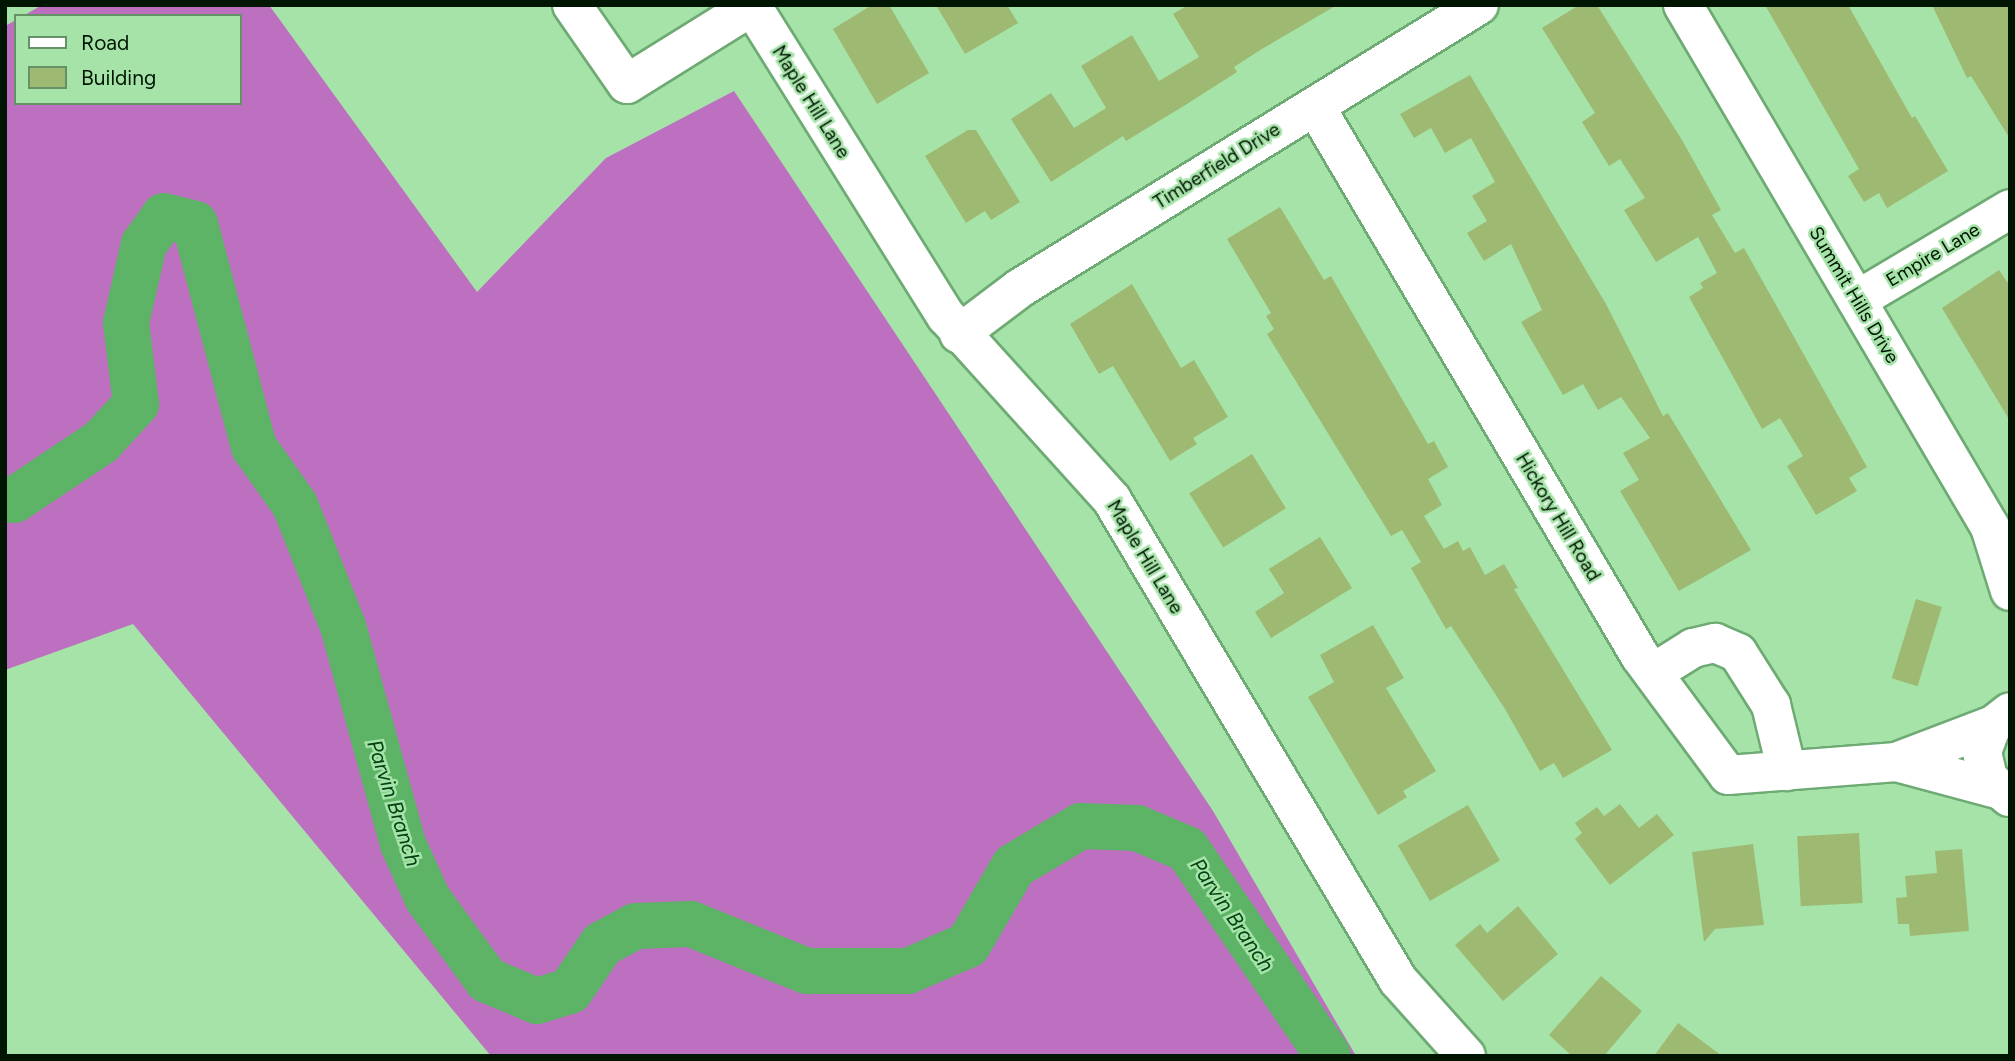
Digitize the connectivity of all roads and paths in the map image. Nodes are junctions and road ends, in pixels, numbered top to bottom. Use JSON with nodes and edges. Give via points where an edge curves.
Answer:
{"nodes":[{"id":1,"x":572,"y":5,"type":"edge"},
{"id":2,"x":1479,"y":5,"type":"edge"},
{"id":3,"x":1683,"y":5,"type":"edge"},
{"id":4,"x":753,"y":6,"type":"edge"},
{"id":5,"x":1435,"y":17,"type":"edge"},
{"id":6,"x":1315,"y":106,"type":"junction"},
{"id":7,"x":2010,"y":209,"type":"edge"},
{"id":8,"x":1857,"y":300,"type":"junction"},
{"id":9,"x":959,"y":334,"type":"junction"},
{"id":10,"x":2010,"y":590,"type":"edge"},
{"id":11,"x":1653,"y":673,"type":"junction"},
{"id":12,"x":2010,"y":679,"type":"edge"},
{"id":13,"x":1999,"y":720,"type":"edge"},
{"id":14,"x":1896,"y":762,"type":"junction"},
{"id":15,"x":1787,"y":771,"type":"junction"},
{"id":16,"x":2005,"y":797,"type":"edge"},
{"id":17,"x":1466,"y":1056,"type":"edge"}],
"edges":[{"from":1,"to":4,"type":"street","via":[[627,84]]},
{"from":2,"to":5,"type":"street","name":"Timberfield Drive"},
{"from":3,"to":8,"type":"street","name":"Summit Hills Drive"},
{"from":4,"to":9,"type":"street","name":"Maple Hill Lane","via":[[920,280]]},
{"from":5,"to":6,"type":"street","name":"Timberfield Drive"},
{"from":6,"to":9,"type":"street","name":"Timberfield Drive","via":[[1020,288]]},
{"from":6,"to":11,"type":"street","name":"Hickory Hill Road"},
{"from":7,"to":8,"type":"street","name":"Empire Lane"},
{"from":8,"to":10,"type":"street","name":"Summit Hills Drive","via":[[1990,527]]},
{"from":9,"to":17,"type":"street","name":"Maple Hill Lane","via":[[1112,500],[1398,980]]},
{"from":11,"to":15,"type":"street","name":"Hickory Hill Road","via":[[1728,775]]},
{"from":11,"to":15,"type":"street","via":[[1693,648],[1715,643],[1738,653],[1771,705]]},
{"from":12,"to":13,"type":"street"},
{"from":13,"to":14,"type":"street","name":"Hickory Hill Road"},
{"from":13,"to":16,"type":"street","via":[[1982,758]]},
{"from":14,"to":15,"type":"street","name":"Hickory Hill Road"},
{"from":14,"to":16,"type":"street","name":"Hickory Hill Road"}]}
